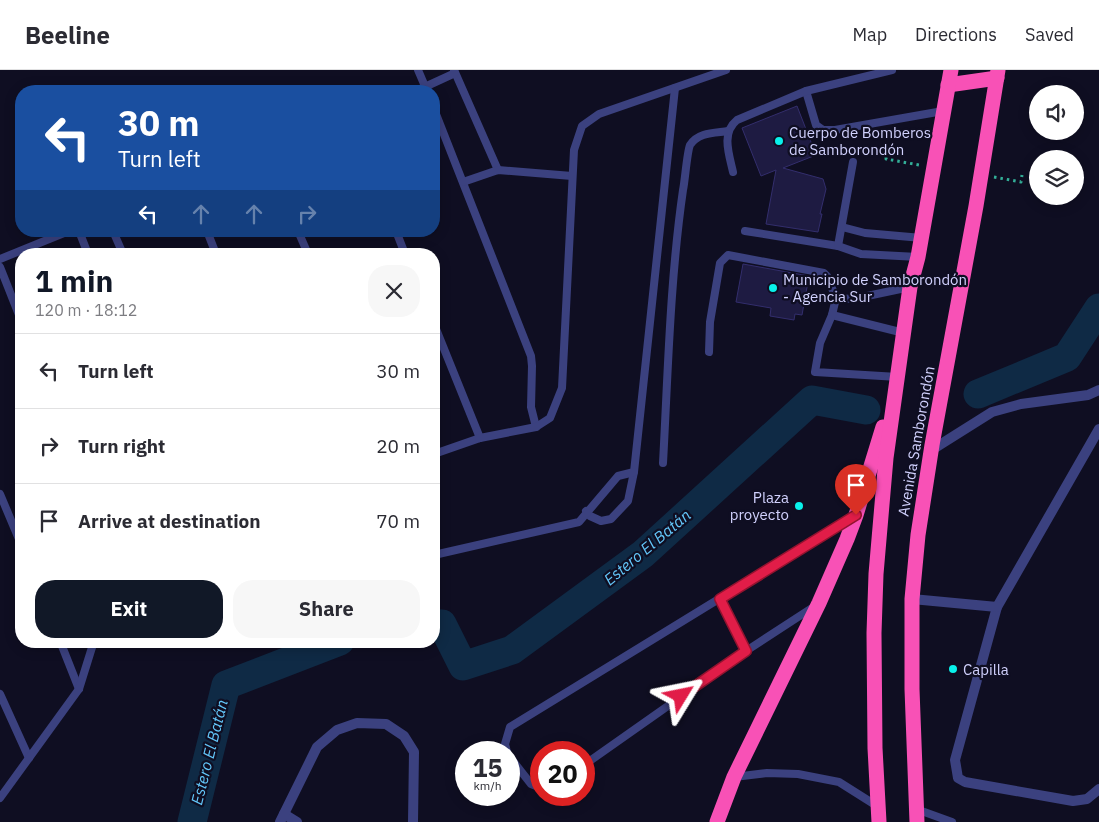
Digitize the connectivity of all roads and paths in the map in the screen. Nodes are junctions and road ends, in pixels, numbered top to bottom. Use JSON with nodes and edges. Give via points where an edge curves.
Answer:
{"nodes":[{"id":1,"x":418,"y":70,"type":"edge"},
{"id":2,"x":726,"y":70,"type":"edge"},
{"id":3,"x":892,"y":70,"type":"edge"},
{"id":4,"x":454,"y":72,"type":"edge"},
{"id":5,"x":997,"y":74,"type":"edge"},
{"id":6,"x":949,"y":77,"type":"edge"},
{"id":7,"x":424,"y":85,"type":"edge"},
{"id":8,"x":434,"y":85,"type":"edge"},
{"id":9,"x":675,"y":88,"type":"junction"},
{"id":10,"x":806,"y":91,"type":"junction"},
{"id":11,"x":943,"y":111,"type":"junction"},
{"id":12,"x":440,"y":124,"type":"edge"},
{"id":13,"x":728,"y":131,"type":"junction"},
{"id":14,"x":887,"y":152,"type":"dead end"},
{"id":15,"x":854,"y":162,"type":"dead end"},
{"id":16,"x":934,"y":167,"type":"junction"},
{"id":17,"x":498,"y":170,"type":"junction"},
{"id":18,"x":733,"y":172,"type":"dead end"},
{"id":19,"x":981,"y":174,"type":"junction"},
{"id":20,"x":1022,"y":175,"type":"dead end"},
{"id":21,"x":572,"y":176,"type":"junction"},
{"id":22,"x":463,"y":182,"type":"junction"},
{"id":23,"x":842,"y":227,"type":"junction"},
{"id":24,"x":745,"y":231,"type":"dead end"},
{"id":25,"x":54,"y":237,"type":"edge"},
{"id":26,"x":922,"y":238,"type":"junction"},
{"id":27,"x":838,"y":246,"type":"junction"},
{"id":28,"x":27,"y":248,"type":"edge"},
{"id":29,"x":15,"y":253,"type":"edge"},
{"id":30,"x":918,"y":257,"type":"junction"},
{"id":31,"x":0,"y":259,"type":"edge"},
{"id":32,"x":0,"y":267,"type":"edge"},
{"id":33,"x":910,"y":287,"type":"junction"},
{"id":34,"x":836,"y":298,"type":"junction"},
{"id":35,"x":15,"y":305,"type":"edge"},
{"id":36,"x":832,"y":315,"type":"junction"},
{"id":37,"x":904,"y":333,"type":"junction"},
{"id":38,"x":440,"y":339,"type":"edge"},
{"id":39,"x":709,"y":352,"type":"dead end"},
{"id":40,"x":898,"y":378,"type":"junction"},
{"id":41,"x":1099,"y":390,"type":"edge"},
{"id":42,"x":536,"y":427,"type":"junction"},
{"id":43,"x":1099,"y":429,"type":"edge"},
{"id":44,"x":480,"y":438,"type":"junction"},
{"id":45,"x":440,"y":452,"type":"edge"},
{"id":46,"x":930,"y":452,"type":"junction"},
{"id":47,"x":663,"y":463,"type":"dead end"},
{"id":48,"x":634,"y":472,"type":"junction"},
{"id":49,"x":0,"y":494,"type":"edge"},
{"id":50,"x":586,"y":511,"type":"junction"},
{"id":51,"x":856,"y":515,"type":"junction"},
{"id":52,"x":15,"y":530,"type":"edge"},
{"id":53,"x":440,"y":554,"type":"edge"},
{"id":54,"x":720,"y":599,"type":"junction"},
{"id":55,"x":912,"y":599,"type":"junction"},
{"id":56,"x":819,"y":603,"type":"junction"},
{"id":57,"x":997,"y":607,"type":"junction"},
{"id":58,"x":63,"y":648,"type":"edge"},
{"id":59,"x":92,"y":648,"type":"edge"},
{"id":60,"x":746,"y":651,"type":"junction"},
{"id":61,"x":79,"y":690,"type":"junction"},
{"id":62,"x":0,"y":694,"type":"edge"},
{"id":63,"x":506,"y":741,"type":"edge"},
{"id":64,"x":595,"y":757,"type":"edge"},
{"id":65,"x":29,"y":758,"type":"junction"},
{"id":66,"x":520,"y":771,"type":"edge"},
{"id":67,"x":734,"y":777,"type":"junction"},
{"id":68,"x":530,"y":784,"type":"edge"},
{"id":69,"x":1099,"y":789,"type":"edge"},
{"id":70,"x":0,"y":798,"type":"edge"},
{"id":71,"x":877,"y":806,"type":"junction"},
{"id":72,"x":916,"y":815,"type":"edge"},
{"id":73,"x":282,"y":818,"type":"edge"},
{"id":74,"x":297,"y":822,"type":"edge"},
{"id":75,"x":413,"y":822,"type":"edge"},
{"id":76,"x":717,"y":822,"type":"edge"},
{"id":77,"x":879,"y":822,"type":"edge"},
{"id":78,"x":952,"y":822,"type":"edge"}],
"edges":[{"from":1,"to":7,"type":"lane"},
{"from":2,"to":9,"type":"lane"},
{"from":3,"to":10,"type":"lane"},
{"from":4,"to":8,"type":"lane"},
{"from":4,"to":17,"type":"lane"},
{"from":5,"to":6,"type":"highway"},
{"from":5,"to":19,"type":"highway","name":"Avenida Samborondón"},
{"from":6,"to":11,"type":"highway","name":"Avenida Samborondón"},
{"from":9,"to":21,"type":"lane","via":[[599,114],[582,126],[574,150]]},
{"from":9,"to":48,"type":"lane"},
{"from":10,"to":11,"type":"lane","via":[[816,125],[823,130]]},
{"from":10,"to":13,"type":"lane","via":[[737,120]]},
{"from":11,"to":16,"type":"highway","name":"Avenida Samborondón"},
{"from":12,"to":22,"type":"lane"},
{"from":13,"to":18,"type":"lane"},
{"from":13,"to":47,"type":"lane","via":[[698,137],[690,146],[672,293]]},
{"from":14,"to":16,"type":"path","via":[[886,159]]},
{"from":15,"to":23,"type":"lane"},
{"from":16,"to":26,"type":"highway","name":"Avenida Samborondón"},
{"from":17,"to":21,"type":"lane"},
{"from":17,"to":22,"type":"lane"},
{"from":19,"to":20,"type":"path","via":[[1021,182]]},
{"from":19,"to":46,"type":"highway","name":"Avenida Samborondón"},
{"from":21,"to":42,"type":"lane","via":[[562,388],[550,418]]},
{"from":22,"to":42,"type":"lane","via":[[531,356],[530,407]]},
{"from":23,"to":26,"type":"lane","via":[[865,233]]},
{"from":23,"to":27,"type":"lane"},
{"from":24,"to":27,"type":"lane"},
{"from":25,"to":28,"type":"lane"},
{"from":26,"to":30,"type":"highway","name":"Avenida Samborondón"},
{"from":27,"to":30,"type":"lane","via":[[861,254]]},
{"from":29,"to":31,"type":"lane"},
{"from":30,"to":33,"type":"highway","name":"Avenida Samborondón"},
{"from":32,"to":35,"type":"lane"},
{"from":33,"to":34,"type":"lane"},
{"from":33,"to":37,"type":"highway","name":"Avenida Samborondón"},
{"from":34,"to":36,"type":"lane"},
{"from":34,"to":39,"type":"lane","via":[[824,273],[728,255],[720,263],[710,322]]},
{"from":36,"to":37,"type":"lane"},
{"from":36,"to":40,"type":"lane","via":[[820,342],[815,372]]},
{"from":37,"to":40,"type":"highway","name":"Avenida Samborondón"},
{"from":38,"to":44,"type":"lane"},
{"from":40,"to":51,"type":"highway"},
{"from":40,"to":71,"type":"highway","name":"Avenida Samborondón","via":[[886,458],[876,584]]},
{"from":41,"to":46,"type":"street","via":[[1088,395],[1021,404],[992,412]]},
{"from":42,"to":44,"type":"lane"},
{"from":43,"to":57,"type":"street"},
{"from":44,"to":45,"type":"lane"},
{"from":46,"to":55,"type":"highway","name":"Avenida Samborondón"},
{"from":48,"to":50,"type":"lane","via":[[618,476]]},
{"from":48,"to":50,"type":"lane","via":[[628,501],[612,519],[601,521]]},
{"from":49,"to":52,"type":"lane"},
{"from":50,"to":53,"type":"lane","via":[[579,522]]},
{"from":51,"to":54,"type":"lane"},
{"from":51,"to":56,"type":"highway"},
{"from":54,"to":60,"type":"lane"},
{"from":54,"to":63,"type":"lane","via":[[510,727]]},
{"from":55,"to":57,"type":"street"},
{"from":55,"to":72,"type":"highway","name":"Avenida Samborondón"},
{"from":56,"to":60,"type":"lane"},
{"from":56,"to":67,"type":"highway"},
{"from":57,"to":69,"type":"street","via":[[955,760],[958,778],[965,782],[1073,801],[1087,799]]},
{"from":58,"to":61,"type":"lane"},
{"from":59,"to":61,"type":"lane"},
{"from":60,"to":64,"type":"lane"},
{"from":61,"to":65,"type":"lane"},
{"from":62,"to":65,"type":"lane"},
{"from":65,"to":70,"type":"lane"},
{"from":66,"to":68,"type":"lane"},
{"from":67,"to":71,"type":"lane","via":[[798,774],[838,782]]},
{"from":67,"to":76,"type":"highway"},
{"from":71,"to":77,"type":"highway","name":"Avenida Samborondón"},
{"from":72,"to":78,"type":"lane"},
{"from":73,"to":74,"type":"street"},
{"from":73,"to":75,"type":"street","via":[[317,747],[337,730],[357,723],[386,724],[404,736],[414,752]]}]}
